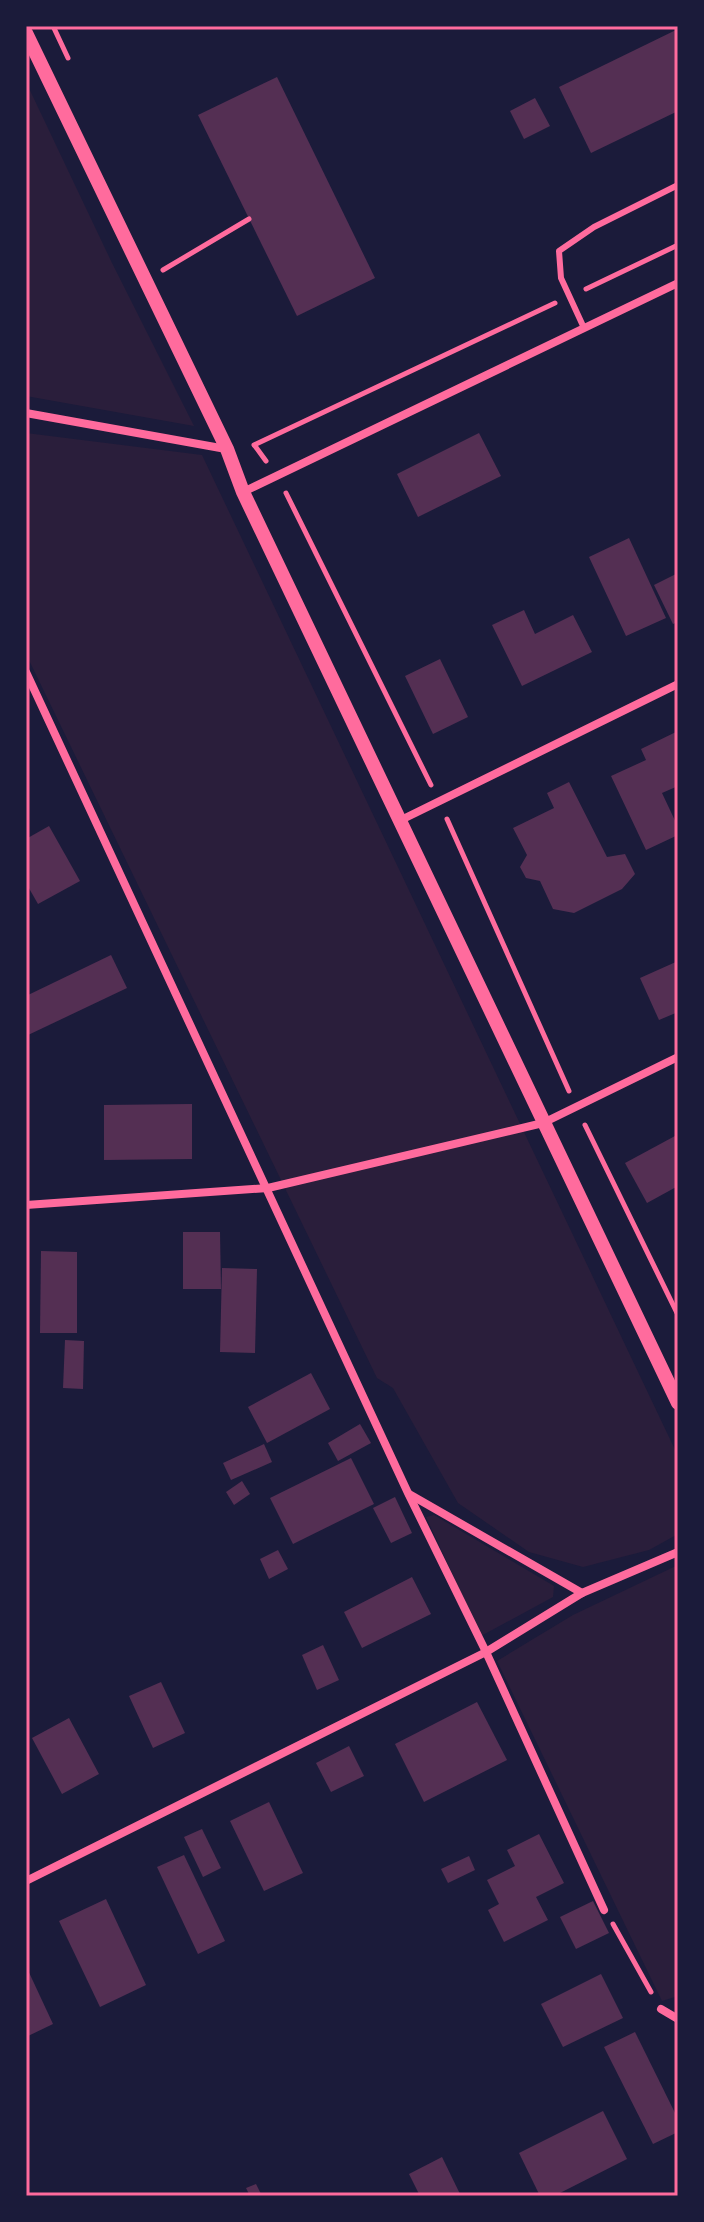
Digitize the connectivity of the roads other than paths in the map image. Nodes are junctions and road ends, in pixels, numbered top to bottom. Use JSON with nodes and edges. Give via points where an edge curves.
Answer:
{"nodes":[{"id":1,"x":26,"y":33,"type":"edge"},
{"id":2,"x":678,"y":185,"type":"edge"},
{"id":3,"x":678,"y":283,"type":"edge"},
{"id":4,"x":584,"y":328,"type":"junction"},
{"id":5,"x":26,"y":413,"type":"edge"},
{"id":6,"x":227,"y":449,"type":"junction"},
{"id":7,"x":243,"y":492,"type":"junction"},
{"id":8,"x":26,"y":672,"type":"edge"},
{"id":9,"x":678,"y":684,"type":"edge"},
{"id":10,"x":401,"y":820,"type":"junction"},
{"id":11,"x":678,"y":1057,"type":"edge"},
{"id":12,"x":543,"y":1123,"type":"junction"},
{"id":13,"x":268,"y":1188,"type":"junction"},
{"id":14,"x":26,"y":1205,"type":"edge"},
{"id":15,"x":678,"y":1403,"type":"edge"},
{"id":16,"x":408,"y":1493,"type":"junction"},
{"id":17,"x":678,"y":1552,"type":"edge"},
{"id":18,"x":582,"y":1593,"type":"junction"},
{"id":19,"x":486,"y":1652,"type":"junction"},
{"id":20,"x":26,"y":1881,"type":"edge"},
{"id":21,"x":604,"y":1910,"type":"road end"},
{"id":22,"x":661,"y":2009,"type":"road end"},
{"id":23,"x":678,"y":2019,"type":"edge"}],
"edges":[{"from":1,"to":6,"type":"street"},
{"from":2,"to":4,"type":"lane","via":[[594,227],[559,251],[561,278]]},
{"from":3,"to":4,"type":"street"},
{"from":4,"to":7,"type":"street"},
{"from":5,"to":6,"type":"street"},
{"from":6,"to":7,"type":"street"},
{"from":7,"to":10,"type":"street"},
{"from":8,"to":13,"type":"street"},
{"from":9,"to":10,"type":"street"},
{"from":10,"to":12,"type":"street"},
{"from":11,"to":12,"type":"street"},
{"from":12,"to":13,"type":"street"},
{"from":12,"to":15,"type":"street"},
{"from":13,"to":14,"type":"street"},
{"from":13,"to":16,"type":"street"},
{"from":16,"to":18,"type":"street"},
{"from":16,"to":19,"type":"street"},
{"from":17,"to":18,"type":"street"},
{"from":18,"to":19,"type":"street"},
{"from":19,"to":20,"type":"street"},
{"from":19,"to":21,"type":"street"},
{"from":22,"to":23,"type":"street"}]}
